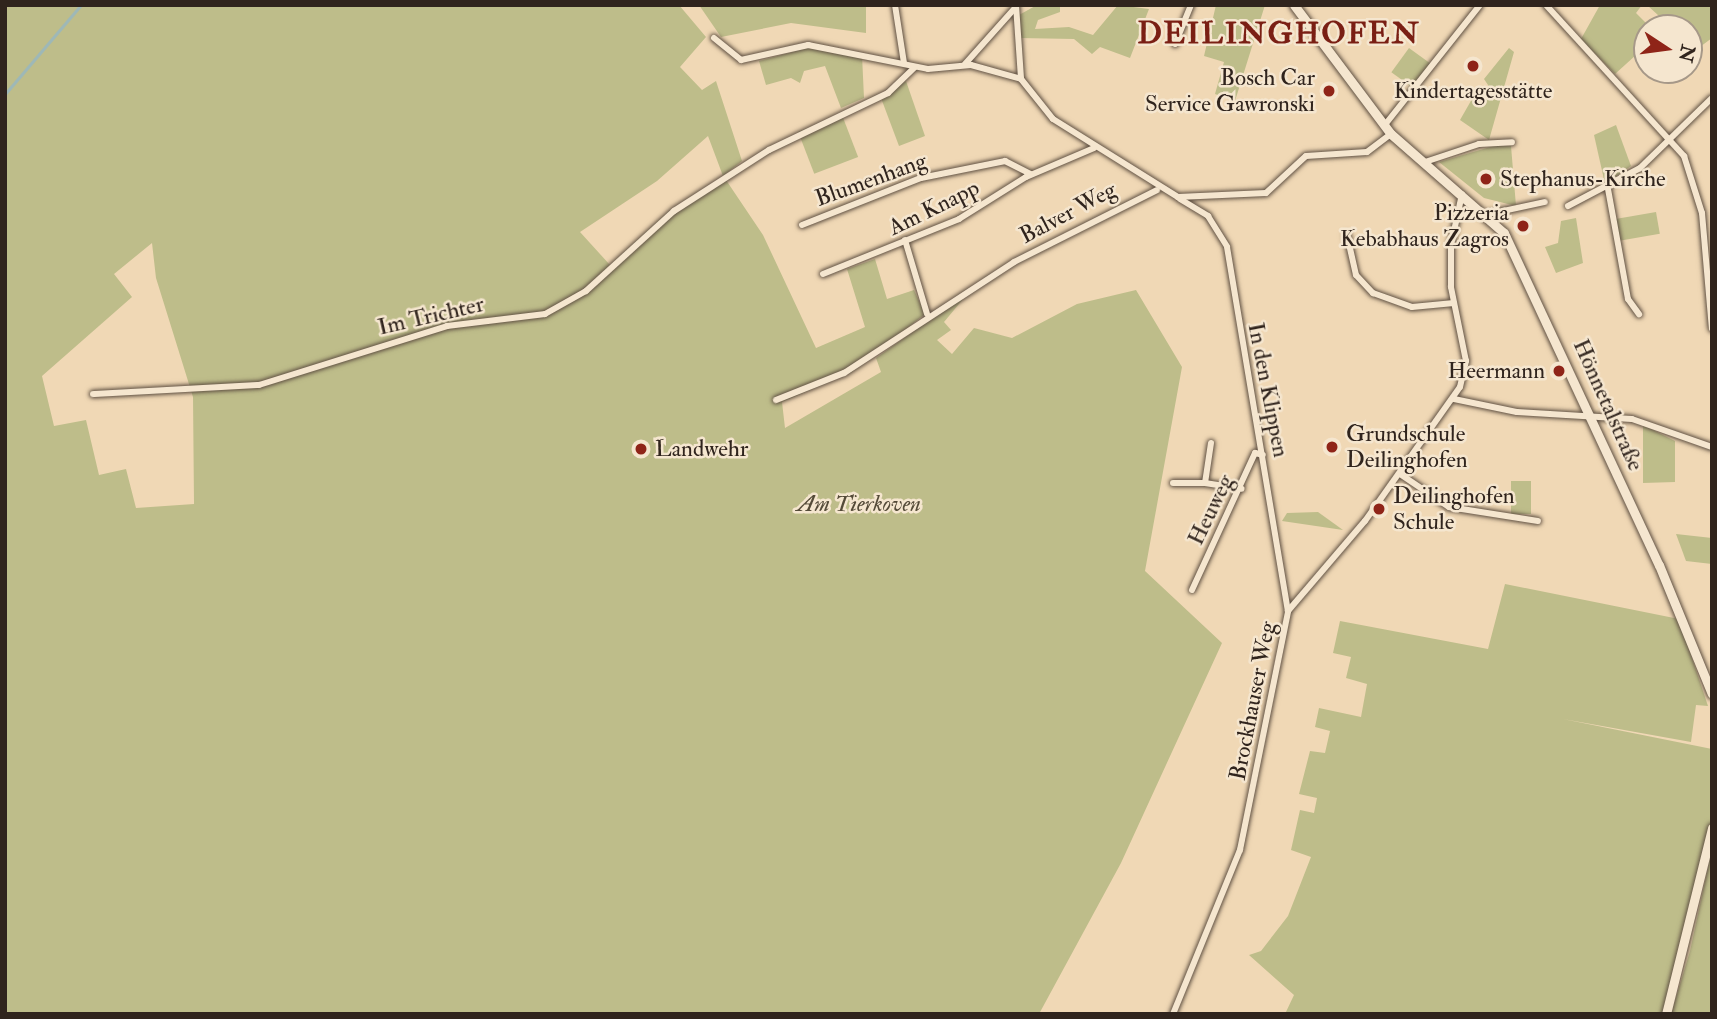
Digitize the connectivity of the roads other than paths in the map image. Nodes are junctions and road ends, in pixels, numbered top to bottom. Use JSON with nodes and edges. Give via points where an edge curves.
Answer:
{"nodes":[{"id":1,"x":895,"y":5,"type":"edge"},
{"id":2,"x":1191,"y":5,"type":"edge"},
{"id":3,"x":1294,"y":5,"type":"edge"},
{"id":4,"x":1480,"y":5,"type":"edge"},
{"id":5,"x":1546,"y":5,"type":"edge"},
{"id":6,"x":1016,"y":6,"type":"edge"},
{"id":7,"x":714,"y":38,"type":"dead end"},
{"id":8,"x":1175,"y":44,"type":"dead end"},
{"id":9,"x":904,"y":63,"type":"junction"},
{"id":10,"x":965,"y":64,"type":"junction"},
{"id":11,"x":915,"y":68,"type":"junction"},
{"id":12,"x":1021,"y":79,"type":"junction"},
{"id":13,"x":1712,"y":98,"type":"edge"},
{"id":14,"x":1387,"y":130,"type":"junction"},
{"id":15,"x":1673,"y":137,"type":"junction"},
{"id":16,"x":1512,"y":142,"type":"dead end"},
{"id":17,"x":1094,"y":148,"type":"junction"},
{"id":18,"x":1426,"y":162,"type":"junction"},
{"id":19,"x":1031,"y":174,"type":"junction"},
{"id":20,"x":1608,"y":189,"type":"junction"},
{"id":21,"x":1157,"y":190,"type":"junction"},
{"id":22,"x":1463,"y":192,"type":"junction"},
{"id":23,"x":1178,"y":197,"type":"junction"},
{"id":24,"x":1545,"y":202,"type":"dead end"},
{"id":25,"x":1569,"y":206,"type":"dead end"},
{"id":26,"x":1489,"y":214,"type":"junction"},
{"id":27,"x":802,"y":225,"type":"dead end"},
{"id":28,"x":1347,"y":235,"type":"dead end"},
{"id":29,"x":905,"y":240,"type":"junction"},
{"id":30,"x":823,"y":274,"type":"dead end"},
{"id":31,"x":1454,"y":303,"type":"junction"},
{"id":32,"x":927,"y":314,"type":"junction"},
{"id":33,"x":1639,"y":314,"type":"dead end"},
{"id":34,"x":1712,"y":329,"type":"edge"},
{"id":35,"x":93,"y":394,"type":"dead end"},
{"id":36,"x":1454,"y":399,"type":"junction"},
{"id":37,"x":776,"y":400,"type":"dead end"},
{"id":38,"x":1591,"y":415,"type":"junction"},
{"id":39,"x":1211,"y":443,"type":"dead end"},
{"id":40,"x":1712,"y":447,"type":"edge"},
{"id":41,"x":1263,"y":455,"type":"junction"},
{"id":42,"x":1400,"y":474,"type":"junction"},
{"id":43,"x":1173,"y":483,"type":"dead end"},
{"id":44,"x":1205,"y":483,"type":"junction"},
{"id":45,"x":1242,"y":489,"type":"junction"},
{"id":46,"x":1538,"y":521,"type":"dead end"},
{"id":47,"x":1192,"y":590,"type":"dead end"},
{"id":48,"x":1288,"y":611,"type":"junction"},
{"id":49,"x":1712,"y":694,"type":"edge"},
{"id":50,"x":1712,"y":828,"type":"edge"},
{"id":51,"x":1173,"y":1014,"type":"edge"},
{"id":52,"x":1666,"y":1014,"type":"edge"}],
"edges":[{"from":1,"to":9,"type":"street"},
{"from":2,"to":8,"type":"street"},
{"from":3,"to":14,"type":"main road","name":"Hönnetalstraße"},
{"from":4,"to":14,"type":"street"},
{"from":5,"to":15,"type":"street"},
{"from":6,"to":10,"type":"street"},
{"from":6,"to":12,"type":"street"},
{"from":7,"to":9,"type":"street","via":[[741,60],[808,45]]},
{"from":9,"to":11,"type":"street"},
{"from":10,"to":11,"type":"street"},
{"from":10,"to":12,"type":"street"},
{"from":11,"to":35,"type":"street","name":"Im Trichter","via":[[888,93],[769,149],[674,211],[586,291],[545,314],[447,326],[259,385]]},
{"from":12,"to":17,"type":"street","via":[[1053,119]]},
{"from":13,"to":15,"type":"street"},
{"from":14,"to":18,"type":"main road","name":"Hönnetalstraße"},
{"from":14,"to":23,"type":"street","via":[[1367,152],[1306,156],[1266,192]]},
{"from":15,"to":20,"type":"street"},
{"from":15,"to":34,"type":"street","via":[[1702,213]]},
{"from":16,"to":18,"type":"street","via":[[1479,144]]},
{"from":17,"to":19,"type":"street","name":"Am Knapp"},
{"from":17,"to":21,"type":"street"},
{"from":18,"to":22,"type":"main road","name":"Hönnetalstraße"},
{"from":19,"to":27,"type":"street","name":"Blumenhang","via":[[1005,161],[921,178]]},
{"from":19,"to":29,"type":"street","name":"Am Knapp","via":[[962,218]]},
{"from":20,"to":25,"type":"street"},
{"from":20,"to":33,"type":"street","via":[[1628,299]]},
{"from":21,"to":23,"type":"street"},
{"from":21,"to":32,"type":"street","name":"Balver Weg"},
{"from":22,"to":26,"type":"main road","name":"Hönnetalstraße"},
{"from":22,"to":31,"type":"street","name":"Brockhauser Weg","via":[[1451,244]]},
{"from":23,"to":41,"type":"street","name":"In den Klippen","via":[[1208,216],[1227,247]]},
{"from":24,"to":26,"type":"street"},
{"from":26,"to":38,"type":"main road","name":"Hönnetalstraße","via":[[1528,279]]},
{"from":28,"to":31,"type":"street","via":[[1356,275],[1373,293],[1412,307]]},
{"from":29,"to":30,"type":"street","name":"Am Knapp"},
{"from":29,"to":32,"type":"street"},
{"from":31,"to":36,"type":"street","name":"Brockhauser Weg","via":[[1466,361]]},
{"from":32,"to":37,"type":"street","name":"Balver Weg","via":[[844,373]]},
{"from":36,"to":38,"type":"street","via":[[1506,411]]},
{"from":36,"to":42,"type":"street","name":"Brockhauser Weg"},
{"from":38,"to":40,"type":"street","via":[[1632,419]]},
{"from":38,"to":49,"type":"main road","name":"Hönnetalstraße"},
{"from":39,"to":44,"type":"street"},
{"from":41,"to":45,"type":"street","name":"Heuweg","via":[[1255,453]]},
{"from":41,"to":48,"type":"street","name":"In den Klippen"},
{"from":42,"to":46,"type":"street","via":[[1449,507]]},
{"from":42,"to":48,"type":"street","name":"Brockhauser Weg"},
{"from":43,"to":44,"type":"street"},
{"from":44,"to":45,"type":"street"},
{"from":45,"to":47,"type":"street","name":"Heuweg"},
{"from":48,"to":51,"type":"street","name":"Brockhauser Weg","via":[[1240,850]]},
{"from":50,"to":52,"type":"main road"}]}
